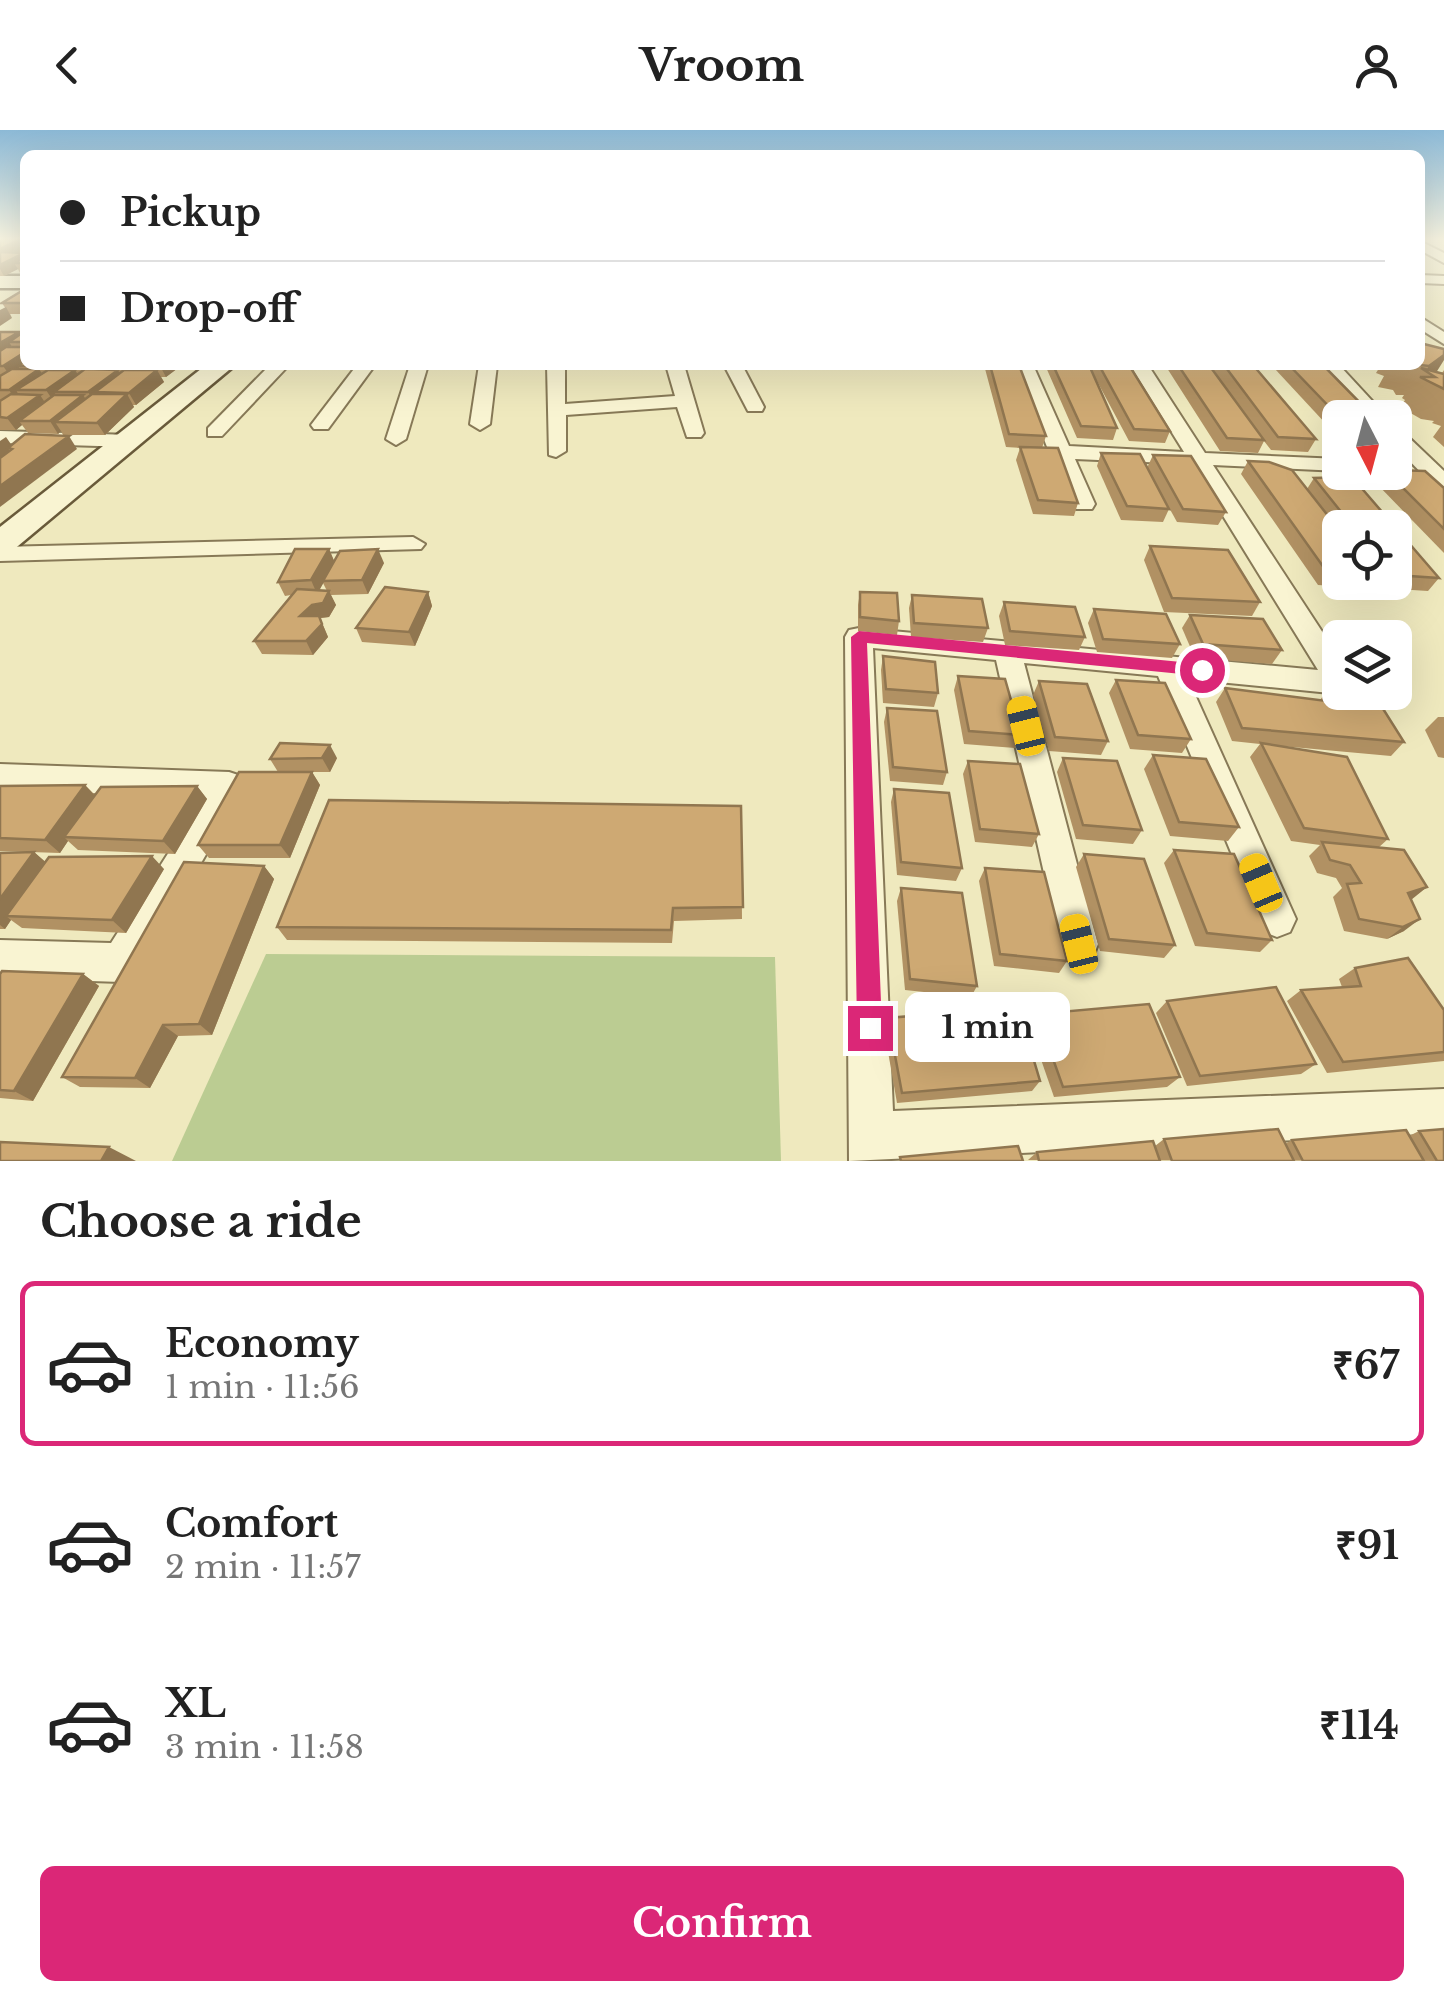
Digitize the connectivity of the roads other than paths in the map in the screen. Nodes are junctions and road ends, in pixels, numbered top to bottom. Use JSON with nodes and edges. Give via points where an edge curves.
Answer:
{"nodes":[{"id":1,"x":191,"y":370,"type":"edge"},
{"id":2,"x":215,"y":370,"type":"edge"},
{"id":3,"x":275,"y":370,"type":"edge"},
{"id":4,"x":362,"y":370,"type":"edge"},
{"id":5,"x":417,"y":370,"type":"edge"},
{"id":6,"x":487,"y":370,"type":"edge"},
{"id":7,"x":556,"y":370,"type":"edge"},
{"id":8,"x":677,"y":370,"type":"edge"},
{"id":9,"x":736,"y":370,"type":"edge"},
{"id":10,"x":1026,"y":370,"type":"edge"},
{"id":11,"x":1142,"y":370,"type":"edge"},
{"id":12,"x":1335,"y":370,"type":"edge"},
{"id":13,"x":1362,"y":400,"type":"edge"},
{"id":14,"x":686,"y":401,"type":"junction"},
{"id":15,"x":754,"y":407,"type":"dead end"},
{"id":16,"x":556,"y":410,"type":"junction"},
{"id":17,"x":40,"y":417,"type":"edge"},
{"id":18,"x":480,"y":424,"type":"dead end"},
{"id":19,"x":321,"y":425,"type":"dead end"},
{"id":20,"x":214,"y":432,"type":"dead end"},
{"id":21,"x":694,"y":433,"type":"dead end"},
{"id":22,"x":6,"y":438,"type":"edge"},
{"id":23,"x":396,"y":438,"type":"dead end"},
{"id":24,"x":118,"y":441,"type":"junction"},
{"id":25,"x":556,"y":451,"type":"dead end"},
{"id":26,"x":1059,"y":452,"type":"junction"},
{"id":27,"x":1412,"y":453,"type":"edge"},
{"id":28,"x":1196,"y":459,"type":"junction"},
{"id":29,"x":1322,"y":463,"type":"edge"},
{"id":30,"x":1412,"y":468,"type":"edge"},
{"id":31,"x":1426,"y":468,"type":"junction"},
{"id":32,"x":1444,"y":484,"type":"edge"},
{"id":33,"x":1084,"y":504,"type":"dead end"},
{"id":34,"x":0,"y":523,"type":"edge"},
{"id":35,"x":0,"y":544,"type":"edge"},
{"id":36,"x":413,"y":544,"type":"dead end"},
{"id":37,"x":0,"y":554,"type":"edge"},
{"id":38,"x":1008,"y":653,"type":"junction"},
{"id":39,"x":1322,"y":655,"type":"edge"},
{"id":40,"x":1168,"y":666,"type":"junction"},
{"id":41,"x":1322,"y":681,"type":"edge"},
{"id":42,"x":0,"y":777,"type":"edge"},
{"id":43,"x":1277,"y":919,"type":"dead end"},
{"id":44,"x":1079,"y":944,"type":"dead end"},
{"id":45,"x":0,"y":958,"type":"edge"},
{"id":46,"x":1444,"y":1110,"type":"edge"},
{"id":47,"x":871,"y":1148,"type":"edge"}],
"edges":[{"from":1,"to":24,"type":"street"},
{"from":2,"to":24,"type":"street"},
{"from":3,"to":20,"type":"street"},
{"from":4,"to":19,"type":"street"},
{"from":5,"to":23,"type":"street"},
{"from":6,"to":18,"type":"street"},
{"from":7,"to":16,"type":"street"},
{"from":8,"to":14,"type":"street"},
{"from":9,"to":15,"type":"street"},
{"from":10,"to":26,"type":"street"},
{"from":11,"to":28,"type":"street"},
{"from":12,"to":13,"type":"street"},
{"from":14,"to":16,"type":"street"},
{"from":14,"to":21,"type":"street"},
{"from":16,"to":25,"type":"street"},
{"from":17,"to":22,"type":"street"},
{"from":22,"to":24,"type":"street"},
{"from":24,"to":34,"type":"street"},
{"from":24,"to":35,"type":"street"},
{"from":26,"to":28,"type":"street"},
{"from":26,"to":33,"type":"street"},
{"from":27,"to":31,"type":"street"},
{"from":28,"to":29,"type":"street"},
{"from":28,"to":39,"type":"street"},
{"from":30,"to":31,"type":"street"},
{"from":31,"to":32,"type":"street"},
{"from":36,"to":37,"type":"street"},
{"from":38,"to":40,"type":"street"},
{"from":38,"to":44,"type":"street"},
{"from":38,"to":47,"type":"street","via":[[859,637]]},
{"from":40,"to":41,"type":"street"},
{"from":40,"to":43,"type":"street"},
{"from":42,"to":45,"type":"street","via":[[228,785],[121,963]]},
{"from":46,"to":47,"type":"street"}]}
